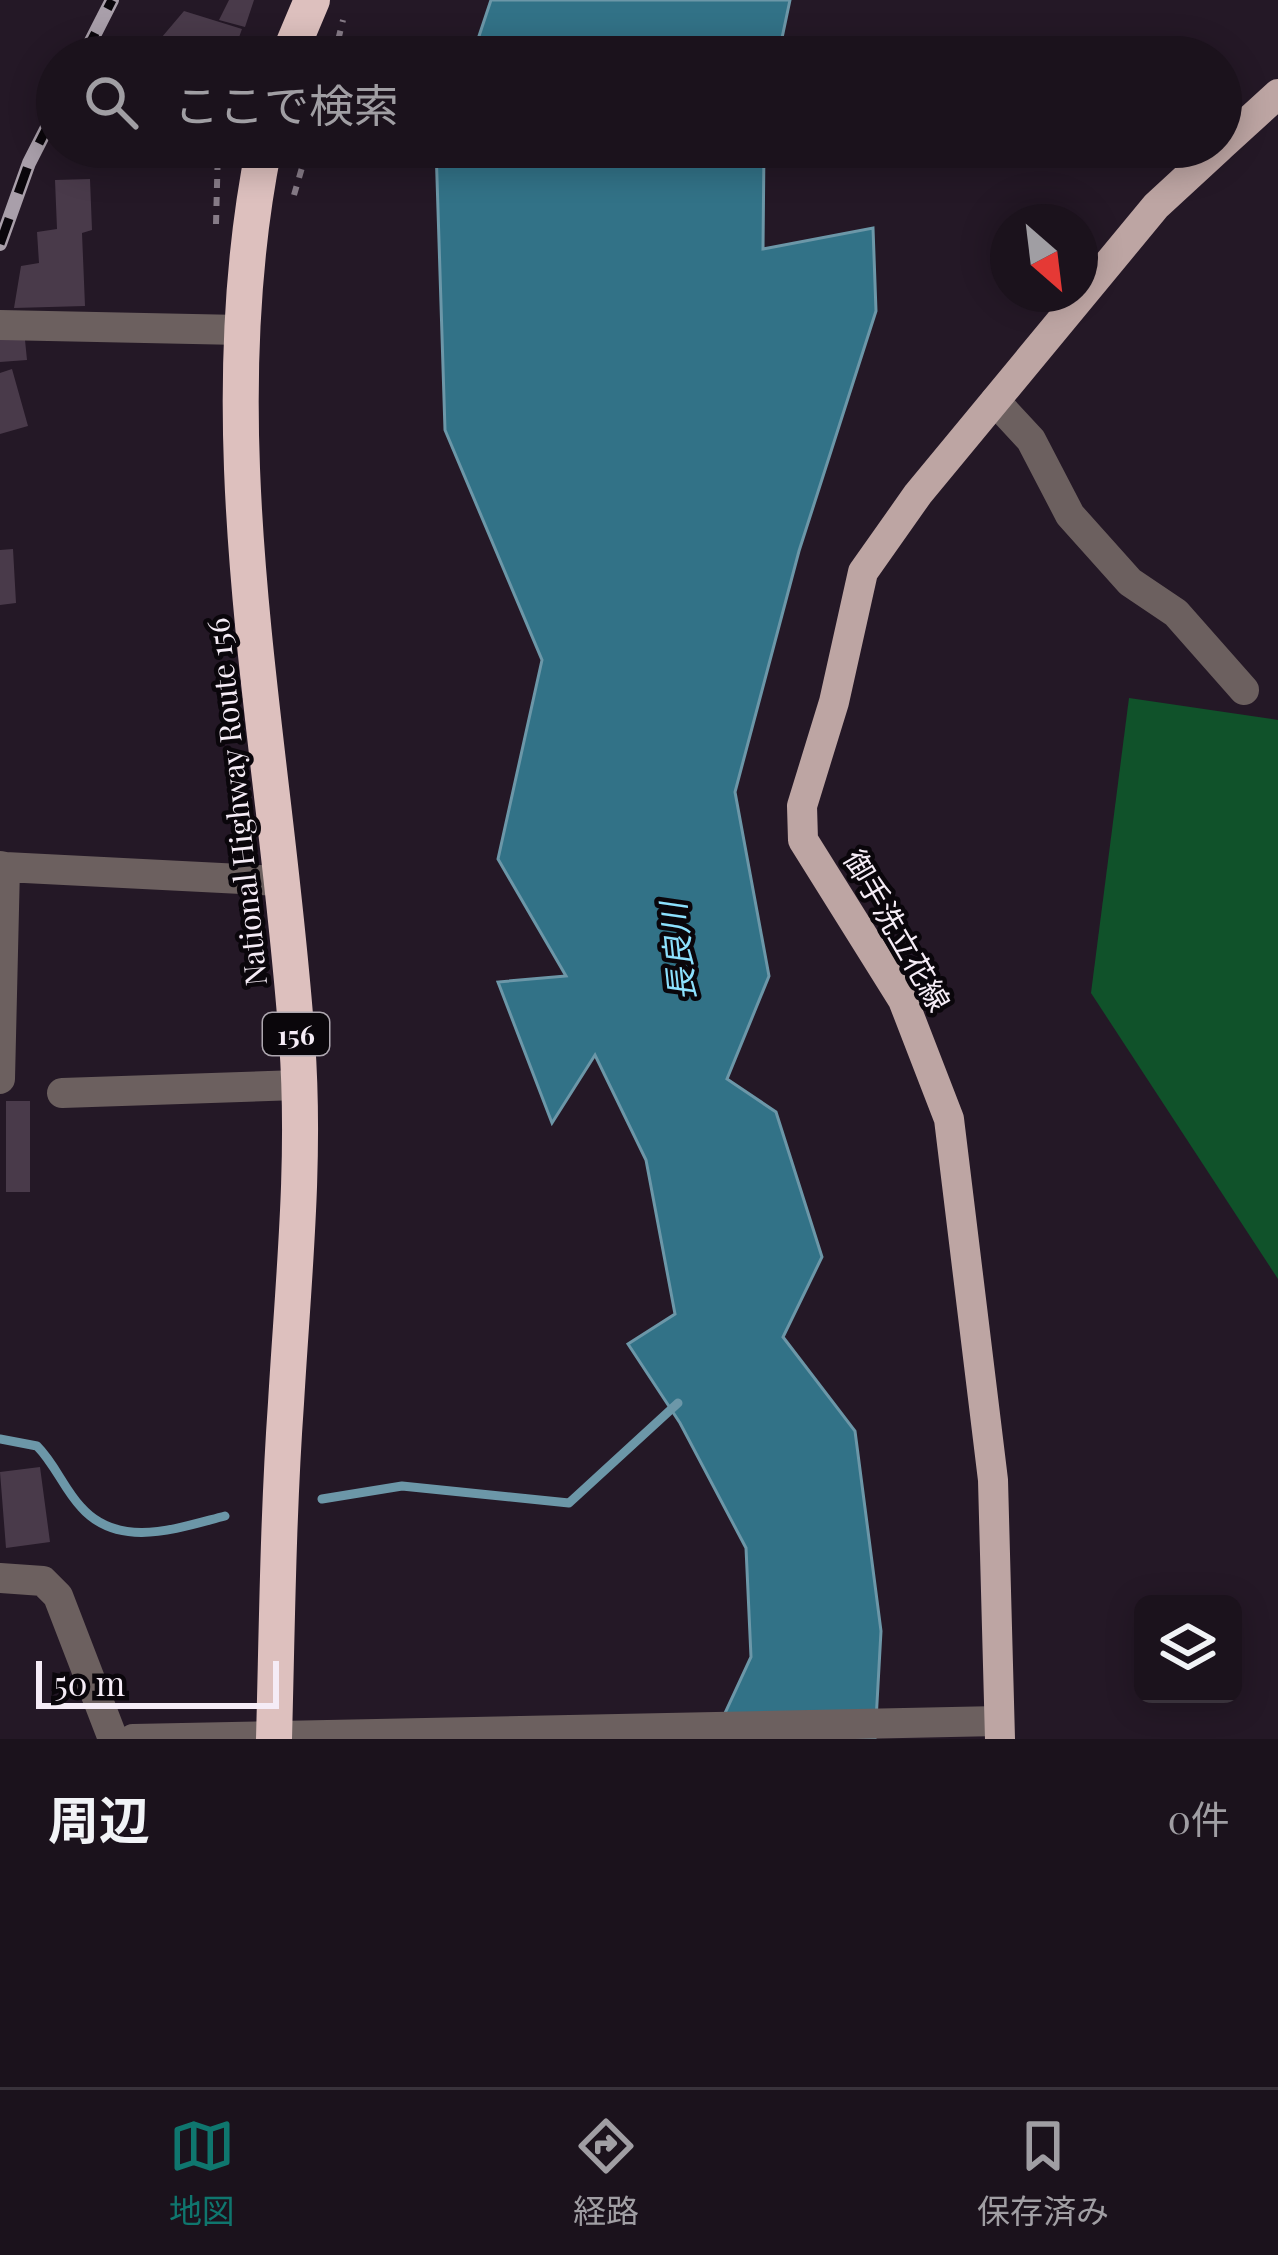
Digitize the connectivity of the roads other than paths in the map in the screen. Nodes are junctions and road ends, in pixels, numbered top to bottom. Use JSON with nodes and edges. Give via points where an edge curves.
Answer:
{"nodes":[{"id":1,"x":329,"y":4,"type":"edge"},
{"id":2,"x":304,"y":36,"type":"edge"},
{"id":3,"x":1278,"y":94,"type":"edge"},
{"id":4,"x":1242,"y":127,"type":"edge"},
{"id":5,"x":260,"y":168,"type":"edge"},
{"id":6,"x":1198,"y":168,"type":"edge"},
{"id":7,"x":0,"y":325,"type":"edge"},
{"id":8,"x":241,"y":330,"type":"junction"},
{"id":9,"x":995,"y":401,"type":"junction"},
{"id":10,"x":1244,"y":690,"type":"dead end"},
{"id":11,"x":2,"y":867,"type":"edge"},
{"id":12,"x":280,"y":881,"type":"junction"},
{"id":13,"x":0,"y":1079,"type":"edge"},
{"id":14,"x":298,"y":1084,"type":"junction"},
{"id":15,"x":62,"y":1093,"type":"dead end"},
{"id":16,"x":0,"y":1578,"type":"edge"},
{"id":17,"x":999,"y":1730,"type":"edge"},
{"id":18,"x":274,"y":1737,"type":"edge"},
{"id":19,"x":355,"y":1737,"type":"edge"},
{"id":20,"x":113,"y":1739,"type":"edge"},
{"id":21,"x":133,"y":1739,"type":"edge"}],
"edges":[{"from":1,"to":2,"type":"highway"},
{"from":3,"to":4,"type":"main road","name":"御手洗立花線"},
{"from":5,"to":8,"type":"highway","name":"National Highway Route 156","number":"156"},
{"from":6,"to":9,"type":"main road","name":"御手洗立花線","via":[[1156,206]]},
{"from":7,"to":8,"type":"street"},
{"from":8,"to":12,"type":"highway","name":"National Highway Route 156","number":"156","via":[[242,515]]},
{"from":9,"to":10,"type":"street","via":[[1031,440],[1070,515],[1130,582],[1176,613]]},
{"from":9,"to":17,"type":"main road","name":"御手洗立花線","via":[[863,572],[802,806],[803,840],[903,1000],[949,1119],[993,1480]]},
{"from":11,"to":12,"type":"street"},
{"from":11,"to":13,"type":"street"},
{"from":12,"to":14,"type":"highway","name":"National Highway Route 156","number":"156"},
{"from":14,"to":15,"type":"street"},
{"from":14,"to":18,"type":"highway","name":"National Highway Route 156","number":"156","via":[[300,1206]]},
{"from":16,"to":20,"type":"street","via":[[43,1581],[58,1596]]},
{"from":17,"to":19,"type":"street","via":[[962,1723]]},
{"from":18,"to":19,"type":"street"},
{"from":18,"to":21,"type":"street"}]}
